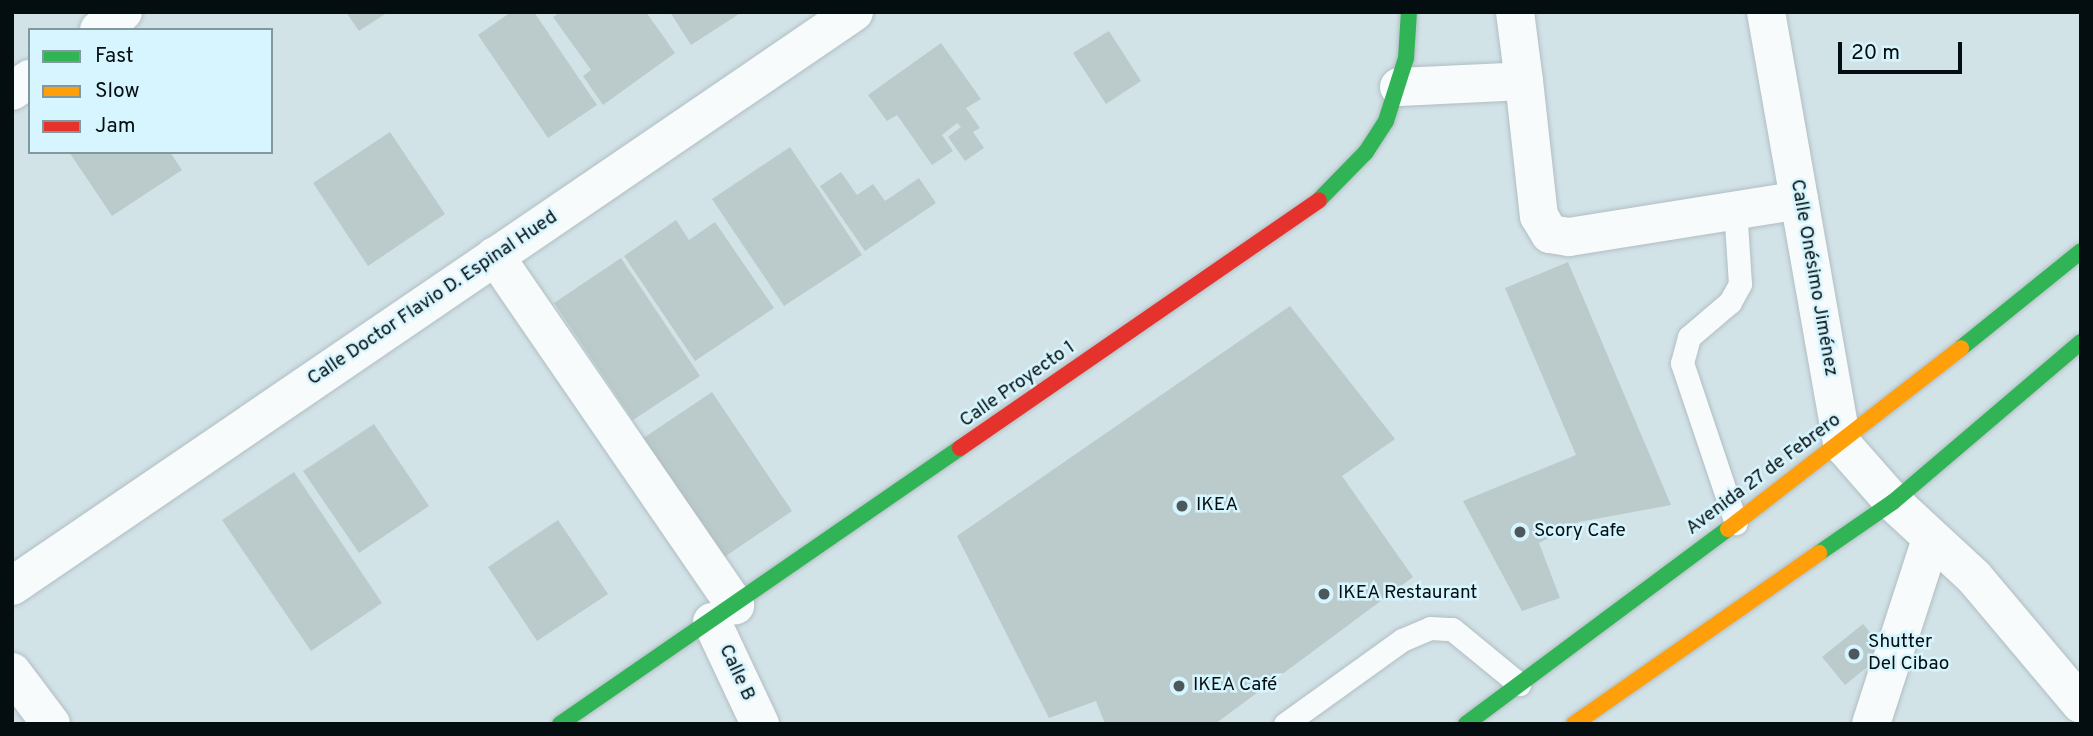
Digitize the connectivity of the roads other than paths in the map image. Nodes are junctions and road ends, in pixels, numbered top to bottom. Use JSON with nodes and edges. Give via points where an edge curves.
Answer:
{"nodes":[{"id":1,"x":123,"y":12,"type":"edge"},
{"id":2,"x":854,"y":12,"type":"edge"},
{"id":3,"x":1409,"y":12,"type":"edge"},
{"id":4,"x":1515,"y":12,"type":"edge"},
{"id":5,"x":1766,"y":12,"type":"edge"},
{"id":6,"x":102,"y":28,"type":"edge"},
{"id":7,"x":28,"y":80,"type":"edge"},
{"id":8,"x":1524,"y":81,"type":"junction"},
{"id":9,"x":1399,"y":87,"type":"junction"},
{"id":10,"x":12,"y":91,"type":"edge"},
{"id":11,"x":1799,"y":200,"type":"junction"},
{"id":12,"x":1735,"y":207,"type":"junction"},
{"id":13,"x":2081,"y":251,"type":"edge"},
{"id":14,"x":495,"y":256,"type":"junction"},
{"id":15,"x":2081,"y":342,"type":"edge"},
{"id":16,"x":1842,"y":444,"type":"junction"},
{"id":17,"x":1892,"y":502,"type":"junction"},
{"id":18,"x":1736,"y":523,"type":"junction"},
{"id":19,"x":1931,"y":539,"type":"junction"},
{"id":20,"x":12,"y":586,"type":"edge"},
{"id":21,"x":724,"y":614,"type":"junction"},
{"id":22,"x":12,"y":672,"type":"edge"},
{"id":23,"x":1519,"y":684,"type":"junction"},
{"id":24,"x":2081,"y":704,"type":"edge"},
{"id":25,"x":51,"y":724,"type":"edge"},
{"id":26,"x":560,"y":724,"type":"edge"},
{"id":27,"x":760,"y":724,"type":"edge"},
{"id":28,"x":1285,"y":724,"type":"edge"},
{"id":29,"x":1466,"y":724,"type":"edge"},
{"id":30,"x":1574,"y":724,"type":"edge"},
{"id":31,"x":1871,"y":724,"type":"edge"}],
"edges":[{"from":1,"to":6,"type":"street"},
{"from":2,"to":14,"type":"street","name":"Calle Doctor Flavio D. Espinal Hued"},
{"from":3,"to":9,"type":"main road","name":"Calle Proyecto 1"},
{"from":4,"to":8,"type":"street"},
{"from":5,"to":11,"type":"street","name":"Calle Onésimo Jiménez"},
{"from":7,"to":10,"type":"street"},
{"from":8,"to":9,"type":"street"},
{"from":8,"to":12,"type":"street","via":[[1539,216],[1550,234],[1569,237]]},
{"from":9,"to":21,"type":"main road","name":"Calle Proyecto 1","via":[[1366,152],[1318,201]]},
{"from":11,"to":12,"type":"street"},
{"from":11,"to":16,"type":"street","name":"Calle Onésimo Jiménez"},
{"from":12,"to":18,"type":"lane","via":[[1740,284],[1730,302],[1689,337],[1682,363]]},
{"from":13,"to":16,"type":"main road","name":"Avenida 27 de Febrero"},
{"from":14,"to":20,"type":"street","name":"Calle Doctor Flavio D. Espinal Hued"},
{"from":14,"to":21,"type":"street","name":"Calle B"},
{"from":15,"to":17,"type":"main road"},
{"from":16,"to":17,"type":"street"},
{"from":16,"to":18,"type":"main road","name":"Avenida 27 de Febrero"},
{"from":17,"to":19,"type":"street"},
{"from":17,"to":30,"type":"main road"},
{"from":18,"to":23,"type":"main road","name":"Avenida 27 de Febrero"},
{"from":19,"to":24,"type":"street","via":[[1974,577]]},
{"from":19,"to":31,"type":"street"},
{"from":21,"to":26,"type":"main road","name":"Calle Proyecto 1"},
{"from":21,"to":27,"type":"street","name":"Calle B"},
{"from":22,"to":25,"type":"street"},
{"from":23,"to":28,"type":"lane","via":[[1452,629],[1430,628],[1402,640]]},
{"from":23,"to":29,"type":"main road","name":"Avenida 27 de Febrero"}]}
